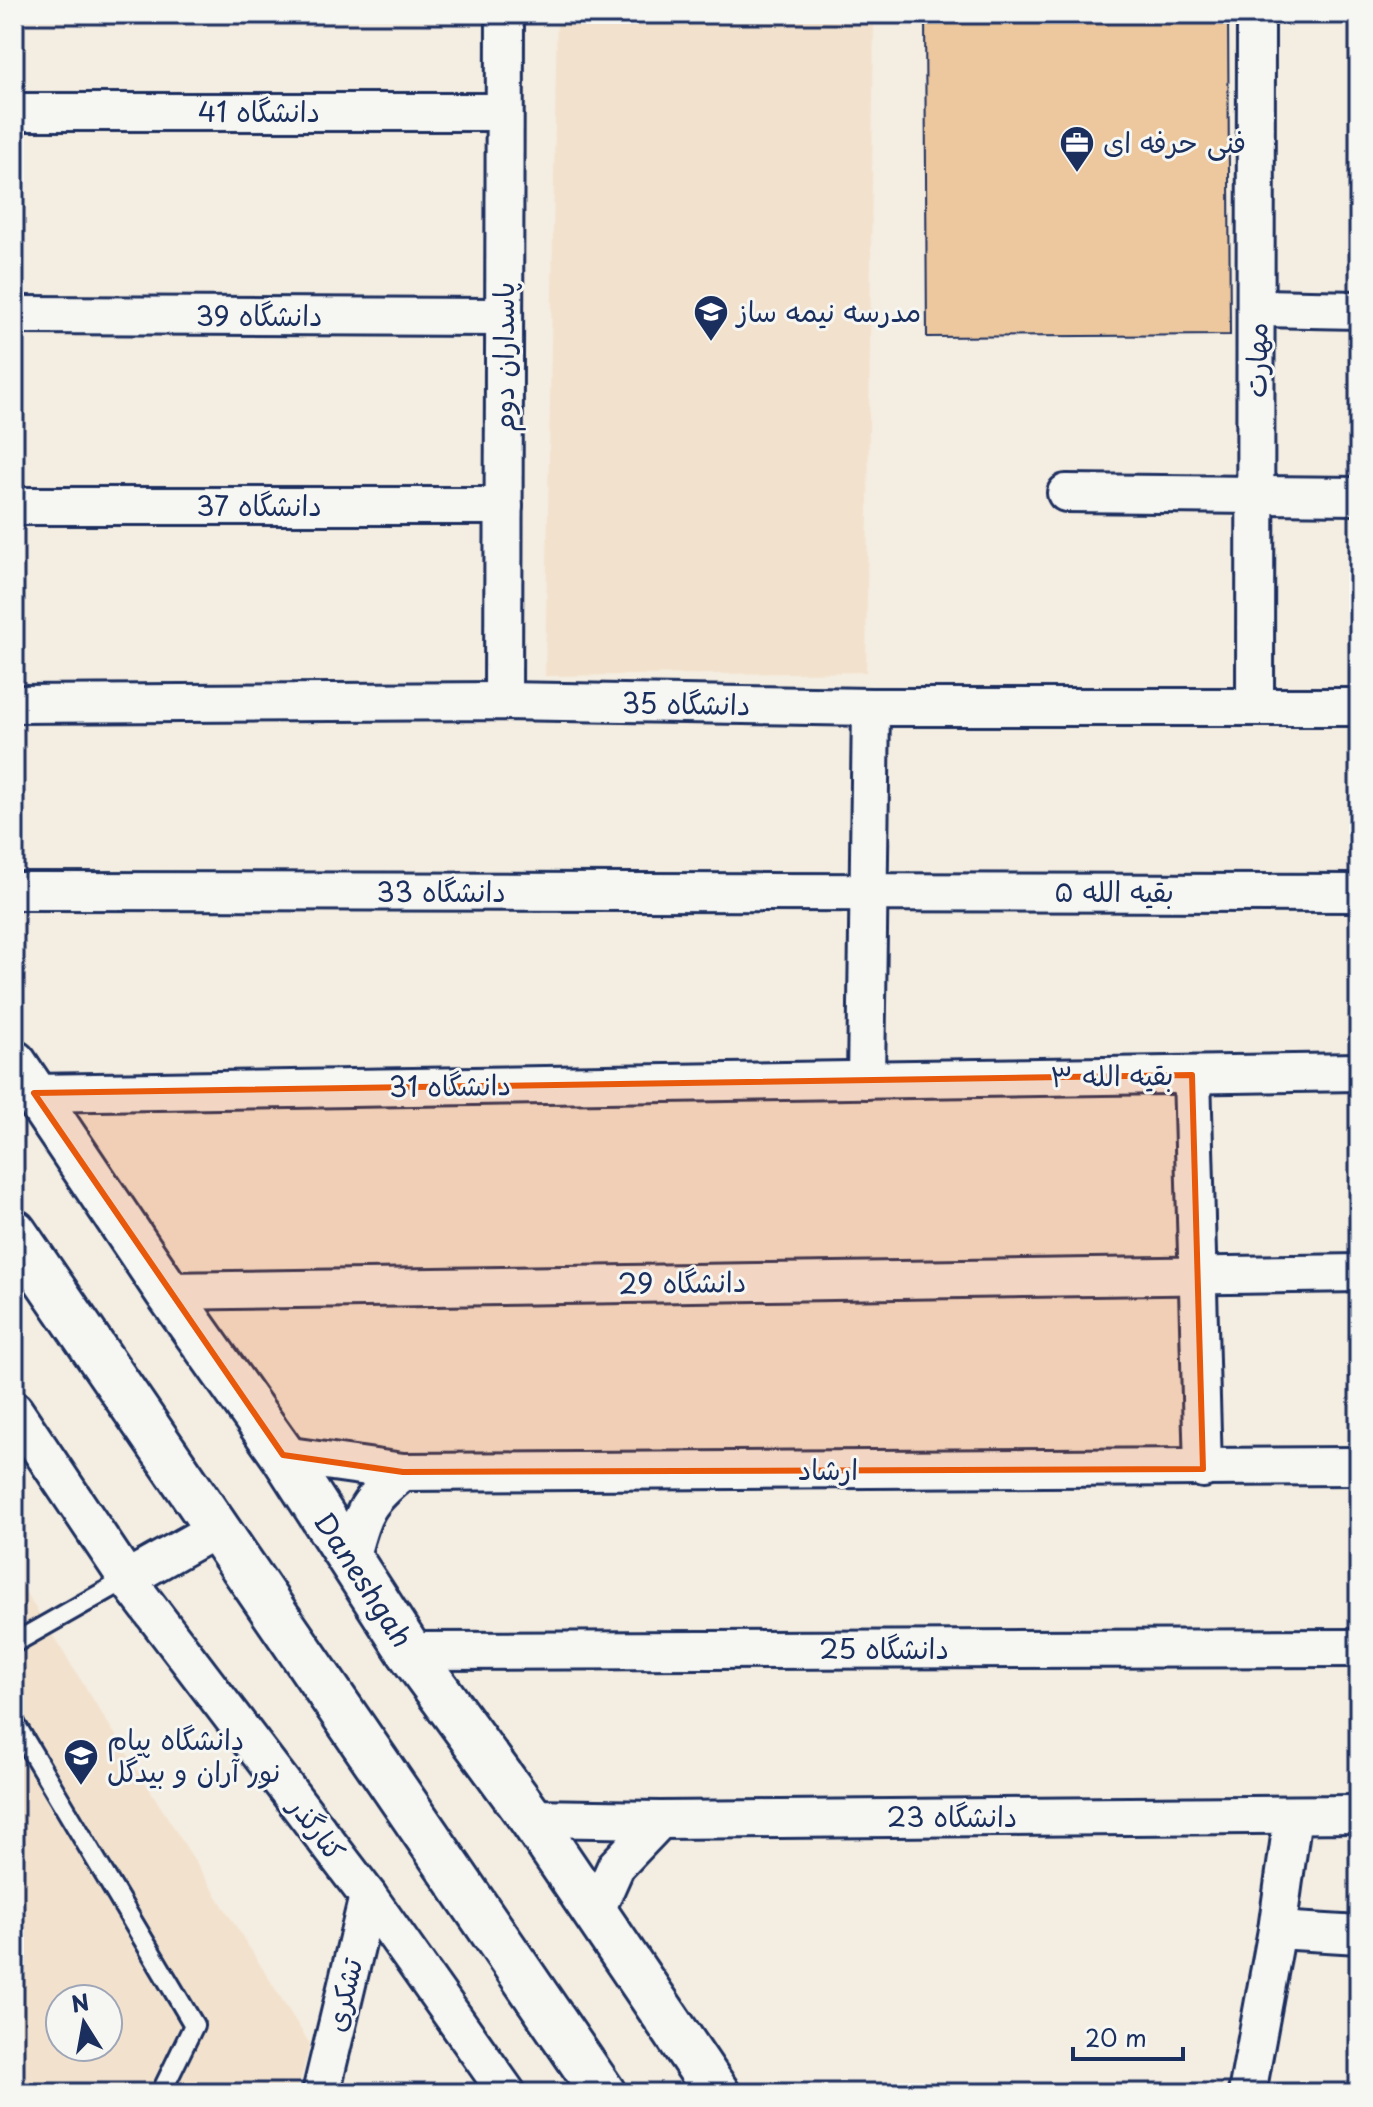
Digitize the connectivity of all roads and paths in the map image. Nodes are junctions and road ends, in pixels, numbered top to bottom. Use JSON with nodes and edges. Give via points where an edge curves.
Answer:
{"nodes":[{"id":1,"x":505,"y":14,"type":"edge"},
{"id":2,"x":1256,"y":14,"type":"edge"},
{"id":3,"x":14,"y":112,"type":"edge"},
{"id":4,"x":504,"y":112,"type":"junction"},
{"id":5,"x":1257,"y":308,"type":"junction"},
{"id":6,"x":1359,"y":310,"type":"edge"},
{"id":7,"x":14,"y":315,"type":"edge"},
{"id":8,"x":504,"y":317,"type":"junction"},
{"id":9,"x":1066,"y":493,"type":"dead end"},
{"id":10,"x":1255,"y":494,"type":"junction"},
{"id":11,"x":1359,"y":496,"type":"edge"},
{"id":12,"x":14,"y":506,"type":"edge"},
{"id":13,"x":504,"y":506,"type":"junction"},
{"id":14,"x":503,"y":701,"type":"junction"},
{"id":15,"x":14,"y":704,"type":"edge"},
{"id":16,"x":871,"y":707,"type":"junction"},
{"id":17,"x":1255,"y":707,"type":"junction"},
{"id":18,"x":1359,"y":707,"type":"edge"},
{"id":19,"x":14,"y":891,"type":"edge"},
{"id":20,"x":868,"y":892,"type":"junction"},
{"id":21,"x":1359,"y":893,"type":"edge"},
{"id":22,"x":1359,"y":1072,"type":"edge"},
{"id":23,"x":1192,"y":1075,"type":"junction"},
{"id":24,"x":24,"y":1078,"type":"edge"},
{"id":25,"x":866,"y":1080,"type":"junction"},
{"id":26,"x":14,"y":1232,"type":"edge"},
{"id":27,"x":1359,"y":1273,"type":"edge"},
{"id":28,"x":1197,"y":1275,"type":"junction"},
{"id":29,"x":167,"y":1291,"type":"junction"},
{"id":30,"x":14,"y":1410,"type":"edge"},
{"id":31,"x":283,"y":1455,"type":"junction"},
{"id":32,"x":1359,"y":1466,"type":"edge"},
{"id":33,"x":1203,"y":1469,"type":"junction"},
{"id":34,"x":403,"y":1472,"type":"junction"},
{"id":35,"x":216,"y":1529,"type":"junction"},
{"id":36,"x":350,"y":1559,"type":"junction"},
{"id":37,"x":127,"y":1579,"type":"junction"},
{"id":38,"x":14,"y":1643,"type":"edge"},
{"id":39,"x":1359,"y":1648,"type":"edge"},
{"id":40,"x":409,"y":1651,"type":"junction"},
{"id":41,"x":14,"y":1722,"type":"edge"},
{"id":42,"x":1359,"y":1814,"type":"edge"},
{"id":43,"x":1293,"y":1815,"type":"junction"},
{"id":44,"x":531,"y":1818,"type":"junction"},
{"id":45,"x":660,"y":1820,"type":"junction"},
{"id":46,"x":368,"y":1896,"type":"junction"},
{"id":47,"x":595,"y":1913,"type":"junction"},
{"id":48,"x":1277,"y":1930,"type":"junction"},
{"id":49,"x":1359,"y":1935,"type":"edge"},
{"id":50,"x":161,"y":2093,"type":"edge"},
{"id":51,"x":321,"y":2093,"type":"edge"},
{"id":52,"x":507,"y":2093,"type":"edge"},
{"id":53,"x":603,"y":2093,"type":"edge"},
{"id":54,"x":717,"y":2093,"type":"edge"},
{"id":55,"x":1247,"y":2093,"type":"edge"}],
"edges":[{"from":1,"to":4,"type":"street","name":"پاسداران دوم"},
{"from":2,"to":5,"type":"street","name":"مهارت"},
{"from":3,"to":4,"type":"street","name":"دانشگاه 41"},
{"from":4,"to":8,"type":"street","name":"پاسداران دوم"},
{"from":5,"to":6,"type":"street"},
{"from":5,"to":10,"type":"street","name":"مهارت"},
{"from":7,"to":8,"type":"street","name":"دانشگاه 39"},
{"from":8,"to":13,"type":"street","name":"پاسداران دوم"},
{"from":9,"to":10,"type":"street"},
{"from":10,"to":11,"type":"street"},
{"from":10,"to":17,"type":"street","name":"مهارت"},
{"from":12,"to":13,"type":"street","name":"دانشگاه 37"},
{"from":13,"to":14,"type":"street","name":"پاسداران دوم"},
{"from":14,"to":15,"type":"street","name":"دانشگاه 35"},
{"from":14,"to":16,"type":"street","name":"دانشگاه 35"},
{"from":16,"to":17,"type":"street","name":"دانشگاه 35"},
{"from":16,"to":20,"type":"street"},
{"from":17,"to":18,"type":"street","name":"دانشگاه 35"},
{"from":19,"to":20,"type":"street","name":"دانشگاه 33"},
{"from":20,"to":21,"type":"street","name":"بقیه الله ۵"},
{"from":20,"to":25,"type":"street"},
{"from":22,"to":23,"type":"street","name":"بقیه الله ۳"},
{"from":23,"to":25,"type":"street","name":"بقیه الله ۳"},
{"from":23,"to":28,"type":"street"},
{"from":24,"to":25,"type":"street","name":"دانشگاه 31"},
{"from":24,"to":29,"type":"main road","name":"Daneshgah"},
{"from":26,"to":35,"type":"main road"},
{"from":27,"to":28,"type":"street","name":"دانشگاه 29"},
{"from":28,"to":29,"type":"street","name":"دانشگاه 29"},
{"from":28,"to":33,"type":"street"},
{"from":29,"to":31,"type":"main road","name":"Daneshgah"},
{"from":30,"to":37,"type":"street","name":"کنارگذر"},
{"from":31,"to":34,"type":"street","name":"ارشاد"},
{"from":31,"to":36,"type":"main road","name":"Daneshgah"},
{"from":32,"to":33,"type":"street","name":"ارشاد"},
{"from":33,"to":34,"type":"street","name":"ارشاد"},
{"from":34,"to":36,"type":"street","via":[[380,1490],[363,1514]]},
{"from":35,"to":37,"type":"street"},
{"from":35,"to":53,"type":"main road"},
{"from":36,"to":40,"type":"main road","name":"Daneshgah"},
{"from":37,"to":38,"type":"lane"},
{"from":37,"to":46,"type":"street","name":"کنارگذر"},
{"from":39,"to":40,"type":"street","name":"دانشگاه 25"},
{"from":40,"to":44,"type":"main road","name":"Daneshgah"},
{"from":41,"to":50,"type":"lane","via":[[194,2025]]},
{"from":42,"to":43,"type":"street","name":"دانشگاه 23"},
{"from":43,"to":45,"type":"street","name":"دانشگاه 23"},
{"from":43,"to":48,"type":"street"},
{"from":44,"to":45,"type":"street","name":"دانشگاه 23"},
{"from":44,"to":47,"type":"main road","name":"Daneshgah"},
{"from":45,"to":47,"type":"street","via":[[616,1866]]},
{"from":46,"to":51,"type":"street","name":"تشکری"},
{"from":46,"to":52,"type":"street","name":"کنارگذر"},
{"from":47,"to":54,"type":"main road","name":"Daneshgah"},
{"from":48,"to":49,"type":"street"},
{"from":48,"to":55,"type":"street"}]}
